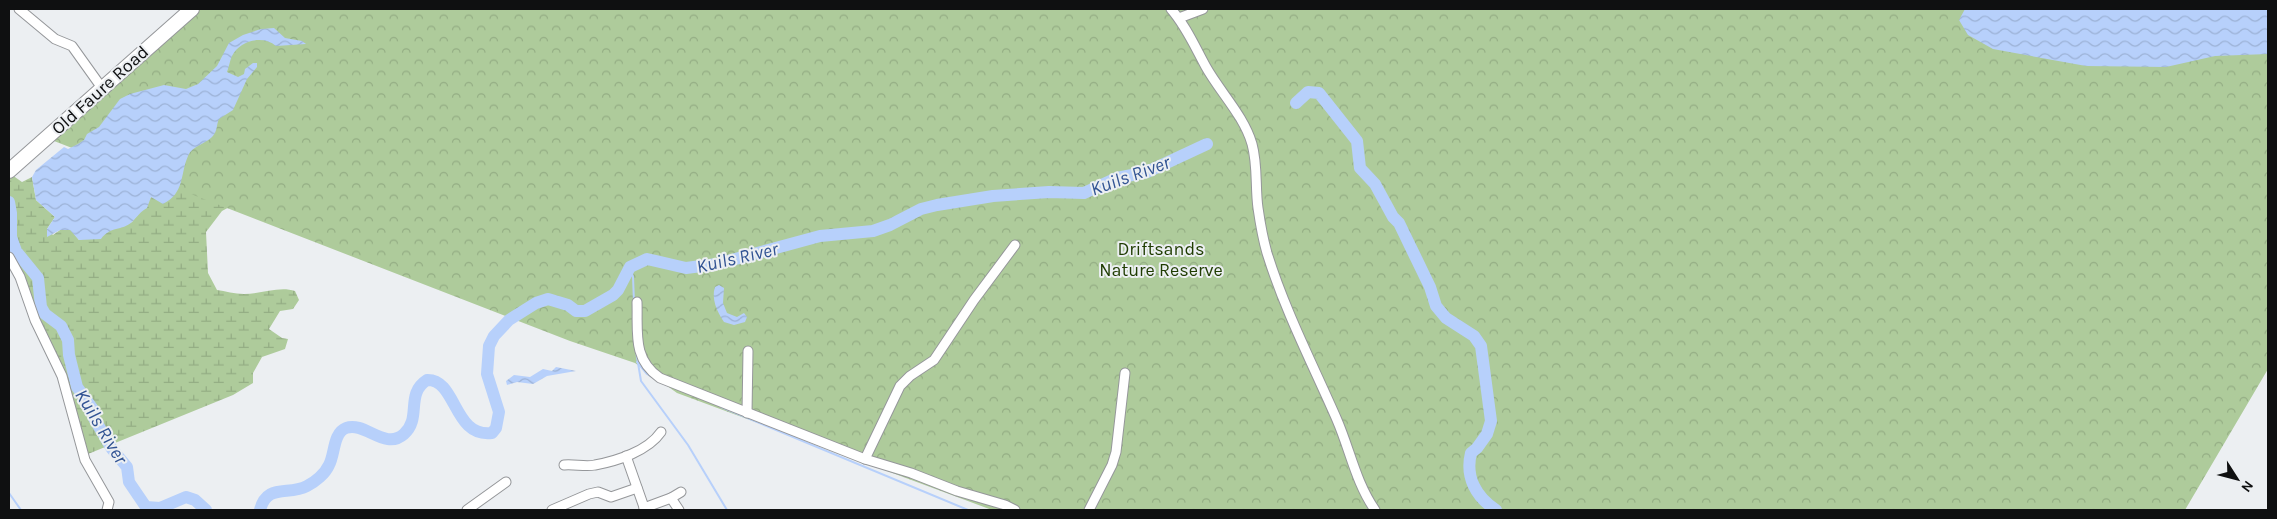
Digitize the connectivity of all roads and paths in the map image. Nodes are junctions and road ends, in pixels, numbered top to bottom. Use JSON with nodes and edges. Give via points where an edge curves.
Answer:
{"nodes":[{"id":1,"x":19,"y":9,"type":"edge"},
{"id":2,"x":192,"y":9,"type":"edge"},
{"id":3,"x":1171,"y":9,"type":"edge"},
{"id":4,"x":1203,"y":9,"type":"edge"},
{"id":5,"x":1179,"y":18,"type":"junction"},
{"id":6,"x":102,"y":88,"type":"junction"},
{"id":7,"x":9,"y":171,"type":"edge"},
{"id":8,"x":1015,"y":245,"type":"dead end"},
{"id":9,"x":9,"y":257,"type":"edge"},
{"id":10,"x":637,"y":302,"type":"dead end"},
{"id":11,"x":748,"y":351,"type":"dead end"},
{"id":12,"x":1125,"y":373,"type":"dead end"},
{"id":13,"x":747,"y":413,"type":"junction"},
{"id":14,"x":661,"y":432,"type":"dead end"},
{"id":15,"x":626,"y":456,"type":"junction"},
{"id":16,"x":865,"y":459,"type":"junction"},
{"id":17,"x":564,"y":465,"type":"dead end"},
{"id":18,"x":506,"y":482,"type":"dead end"},
{"id":19,"x":637,"y":488,"type":"junction"},
{"id":20,"x":681,"y":492,"type":"dead end"},
{"id":21,"x":671,"y":498,"type":"junction"},
{"id":22,"x":570,"y":507,"type":"edge"},
{"id":23,"x":644,"y":509,"type":"edge"},
{"id":24,"x":107,"y":510,"type":"edge"},
{"id":25,"x":467,"y":510,"type":"edge"},
{"id":26,"x":552,"y":510,"type":"edge"},
{"id":27,"x":679,"y":510,"type":"edge"},
{"id":28,"x":1015,"y":510,"type":"edge"},
{"id":29,"x":1089,"y":510,"type":"edge"},
{"id":30,"x":1375,"y":510,"type":"edge"}],
"edges":[{"from":1,"to":6,"type":"street","via":[[55,39],[72,46]]},
{"from":2,"to":6,"type":"main road","name":"Old Faure Road"},
{"from":3,"to":5,"type":"street"},
{"from":4,"to":5,"type":"street"},
{"from":5,"to":30,"type":"street","via":[[1252,144],[1258,208],[1267,251],[1292,320],[1338,421],[1355,471]]},
{"from":6,"to":7,"type":"main road","name":"Old Faure Road"},
{"from":8,"to":16,"type":"street","via":[[934,360],[900,386]]},
{"from":9,"to":24,"type":"street","via":[[62,376],[85,460],[109,502]]},
{"from":10,"to":13,"type":"street","via":[[639,355],[652,373]]},
{"from":11,"to":13,"type":"street"},
{"from":12,"to":29,"type":"street","via":[[1116,452]]},
{"from":13,"to":16,"type":"street"},
{"from":14,"to":15,"type":"street","via":[[652,442]]},
{"from":15,"to":17,"type":"street","via":[[594,466]]},
{"from":15,"to":19,"type":"street"},
{"from":16,"to":28,"type":"street"},
{"from":18,"to":25,"type":"street"},
{"from":19,"to":22,"type":"street","via":[[612,497],[594,493]]},
{"from":19,"to":23,"type":"street"},
{"from":20,"to":21,"type":"street"},
{"from":21,"to":23,"type":"street"},
{"from":21,"to":27,"type":"street"},
{"from":22,"to":26,"type":"street"}]}
